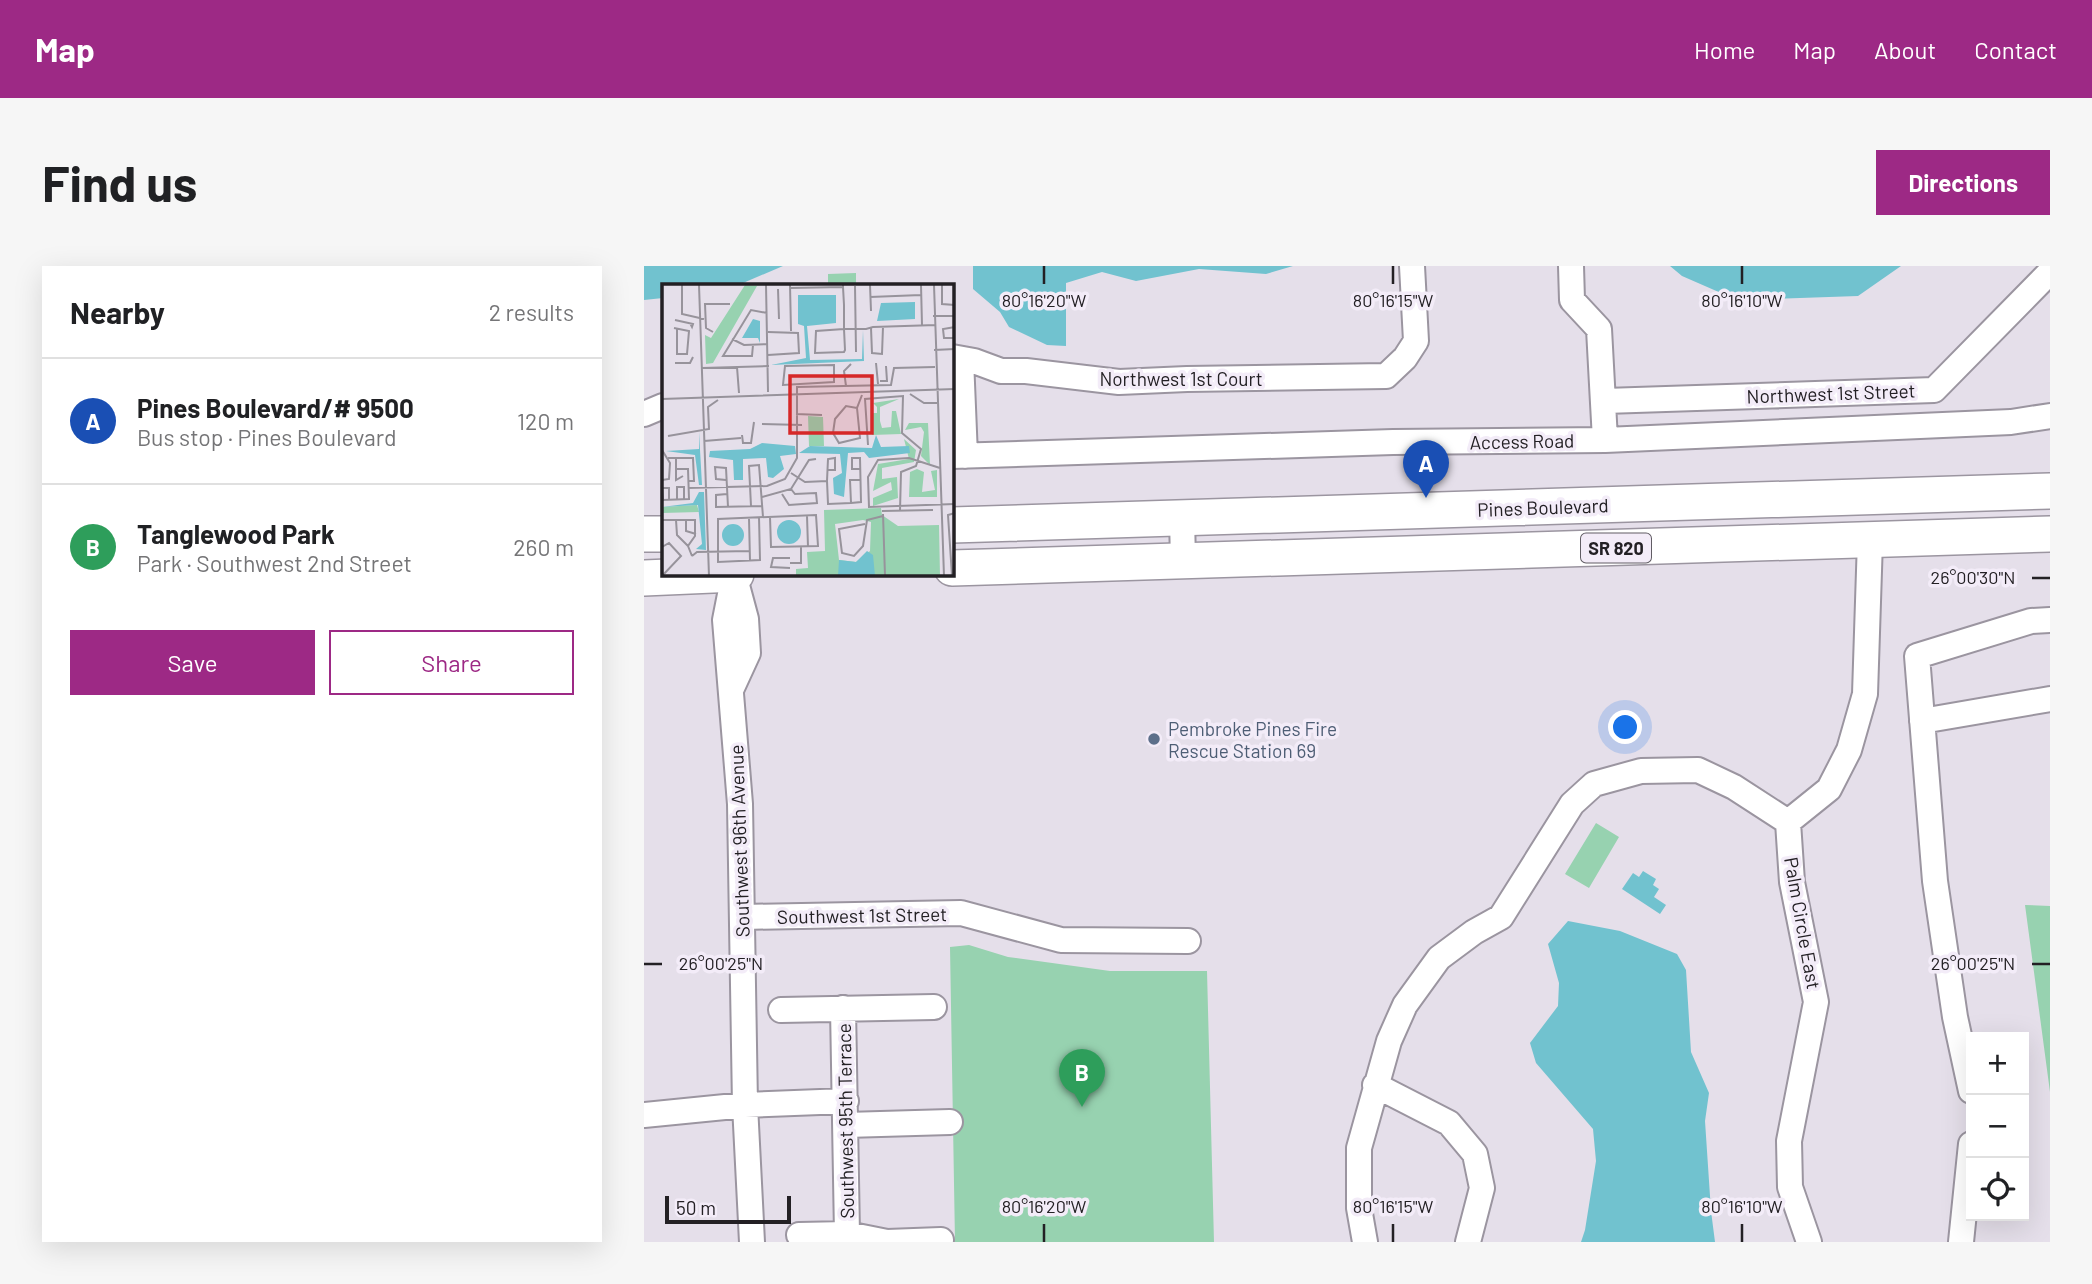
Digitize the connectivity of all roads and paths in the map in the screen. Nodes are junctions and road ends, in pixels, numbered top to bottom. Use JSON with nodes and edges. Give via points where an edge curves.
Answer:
{"nodes":[{"id":1,"x":1412,"y":266,"type":"edge"},
{"id":2,"x":1570,"y":266,"type":"edge"},
{"id":3,"x":2050,"y":272,"type":"edge"},
{"id":4,"x":957,"y":358,"type":"edge"},
{"id":5,"x":1605,"y":401,"type":"junction"},
{"id":6,"x":662,"y":406,"type":"edge"},
{"id":7,"x":644,"y":414,"type":"edge"},
{"id":8,"x":2050,"y":416,"type":"edge"},
{"id":9,"x":1605,"y":440,"type":"junction"},
{"id":10,"x":959,"y":456,"type":"edge"},
{"id":11,"x":2050,"y":491,"type":"edge"},
{"id":12,"x":1970,"y":494,"type":"junction"},
{"id":13,"x":1182,"y":519,"type":"junction"},
{"id":14,"x":954,"y":525,"type":"edge"},
{"id":15,"x":644,"y":534,"type":"edge"},
{"id":16,"x":662,"y":534,"type":"edge"},
{"id":17,"x":2050,"y":534,"type":"edge"},
{"id":18,"x":1870,"y":540,"type":"junction"},
{"id":19,"x":1183,"y":561,"type":"junction"},
{"id":20,"x":954,"y":568,"type":"edge"},
{"id":21,"x":690,"y":576,"type":"edge"},
{"id":22,"x":735,"y":576,"type":"edge"},
{"id":23,"x":644,"y":578,"type":"edge"},
{"id":24,"x":2050,"y":620,"type":"edge"},
{"id":25,"x":2050,"y":699,"type":"edge"},
{"id":26,"x":1922,"y":721,"type":"junction"},
{"id":27,"x":1788,"y":822,"type":"junction"},
{"id":28,"x":743,"y":917,"type":"junction"},
{"id":29,"x":1188,"y":941,"type":"dead end"},
{"id":30,"x":934,"y":1006,"type":"dead end"},
{"id":31,"x":843,"y":1008,"type":"junction"},
{"id":32,"x":781,"y":1010,"type":"dead end"},
{"id":33,"x":1966,"y":1068,"type":"edge"},
{"id":34,"x":1375,"y":1085,"type":"junction"},
{"id":35,"x":745,"y":1105,"type":"junction"},
{"id":36,"x":846,"y":1113,"type":"junction"},
{"id":37,"x":644,"y":1115,"type":"edge"},
{"id":38,"x":950,"y":1122,"type":"dead end"},
{"id":39,"x":1970,"y":1158,"type":"edge"},
{"id":40,"x":847,"y":1234,"type":"junction"},
{"id":41,"x":799,"y":1235,"type":"dead end"},
{"id":42,"x":941,"y":1240,"type":"dead end"},
{"id":43,"x":751,"y":1242,"type":"edge"},
{"id":44,"x":1365,"y":1242,"type":"edge"},
{"id":45,"x":1468,"y":1242,"type":"edge"},
{"id":46,"x":1809,"y":1242,"type":"edge"},
{"id":47,"x":1961,"y":1242,"type":"edge"}],
"edges":[{"from":1,"to":4,"type":"street","name":"Northwest 1st Court","via":[[1416,341],[1397,370],[1386,376],[1119,382],[1002,371]]},
{"from":2,"to":5,"type":"street","via":[[1572,300],[1599,329]]},
{"from":3,"to":5,"type":"street","name":"Northwest 1st Street","via":[[1934,390]]},
{"from":4,"to":10,"type":"street"},
{"from":5,"to":9,"type":"street"},
{"from":6,"to":7,"type":"street"},
{"from":8,"to":9,"type":"street","name":"Access Road","via":[[2011,422]]},
{"from":9,"to":10,"type":"street","name":"Access Road"},
{"from":11,"to":12,"type":"highway","name":"Pines Boulevard","number":"SR 820"},
{"from":12,"to":13,"type":"highway","name":"Pines Boulevard","number":"SR 820"},
{"from":12,"to":18,"type":"highway","via":[[1881,517],[1872,526]]},
{"from":13,"to":14,"type":"highway","name":"Pines Boulevard","number":"SR 820"},
{"from":13,"to":19,"type":"street"},
{"from":15,"to":16,"type":"highway"},
{"from":17,"to":18,"type":"highway","number":"SR 820"},
{"from":18,"to":19,"type":"highway","number":"SR 820"},
{"from":18,"to":27,"type":"street","via":[[1865,694],[1849,750],[1829,789]]},
{"from":19,"to":20,"type":"highway","number":"SR 820"},
{"from":21,"to":23,"type":"highway"},
{"from":22,"to":28,"type":"street","name":"Southwest 96th Avenue","via":[[748,653],[731,691]]},
{"from":24,"to":26,"type":"street","via":[[2031,621],[1917,656]]},
{"from":25,"to":26,"type":"street"},
{"from":26,"to":33,"type":"street","via":[[1935,881]]},
{"from":27,"to":34,"type":"street","via":[[1698,770],[1641,771],[1594,784],[1572,804],[1501,917],[1439,958],[1418,985],[1389,1041]]},
{"from":27,"to":46,"type":"street","name":"Palm Circle East","via":[[1792,882],[1816,1002],[1790,1141],[1790,1187]]},
{"from":28,"to":29,"type":"street","name":"Southwest 1st Street","via":[[961,913],[1061,940]]},
{"from":28,"to":35,"type":"street","name":"Southwest 96th Avenue"},
{"from":30,"to":31,"type":"street"},
{"from":31,"to":32,"type":"street"},
{"from":31,"to":36,"type":"street","name":"Southwest 95th Terrace"},
{"from":34,"to":44,"type":"street","via":[[1359,1148],[1359,1208]]},
{"from":34,"to":45,"type":"street","via":[[1449,1123],[1475,1154],[1482,1188]]},
{"from":35,"to":36,"type":"street"},
{"from":35,"to":37,"type":"street"},
{"from":35,"to":43,"type":"street","name":"Southwest 96th Avenue"},
{"from":36,"to":38,"type":"street"},
{"from":36,"to":40,"type":"street","name":"Southwest 95th Terrace"},
{"from":39,"to":47,"type":"street"},
{"from":40,"to":41,"type":"street"},
{"from":40,"to":42,"type":"street","via":[[887,1242]]}]}
